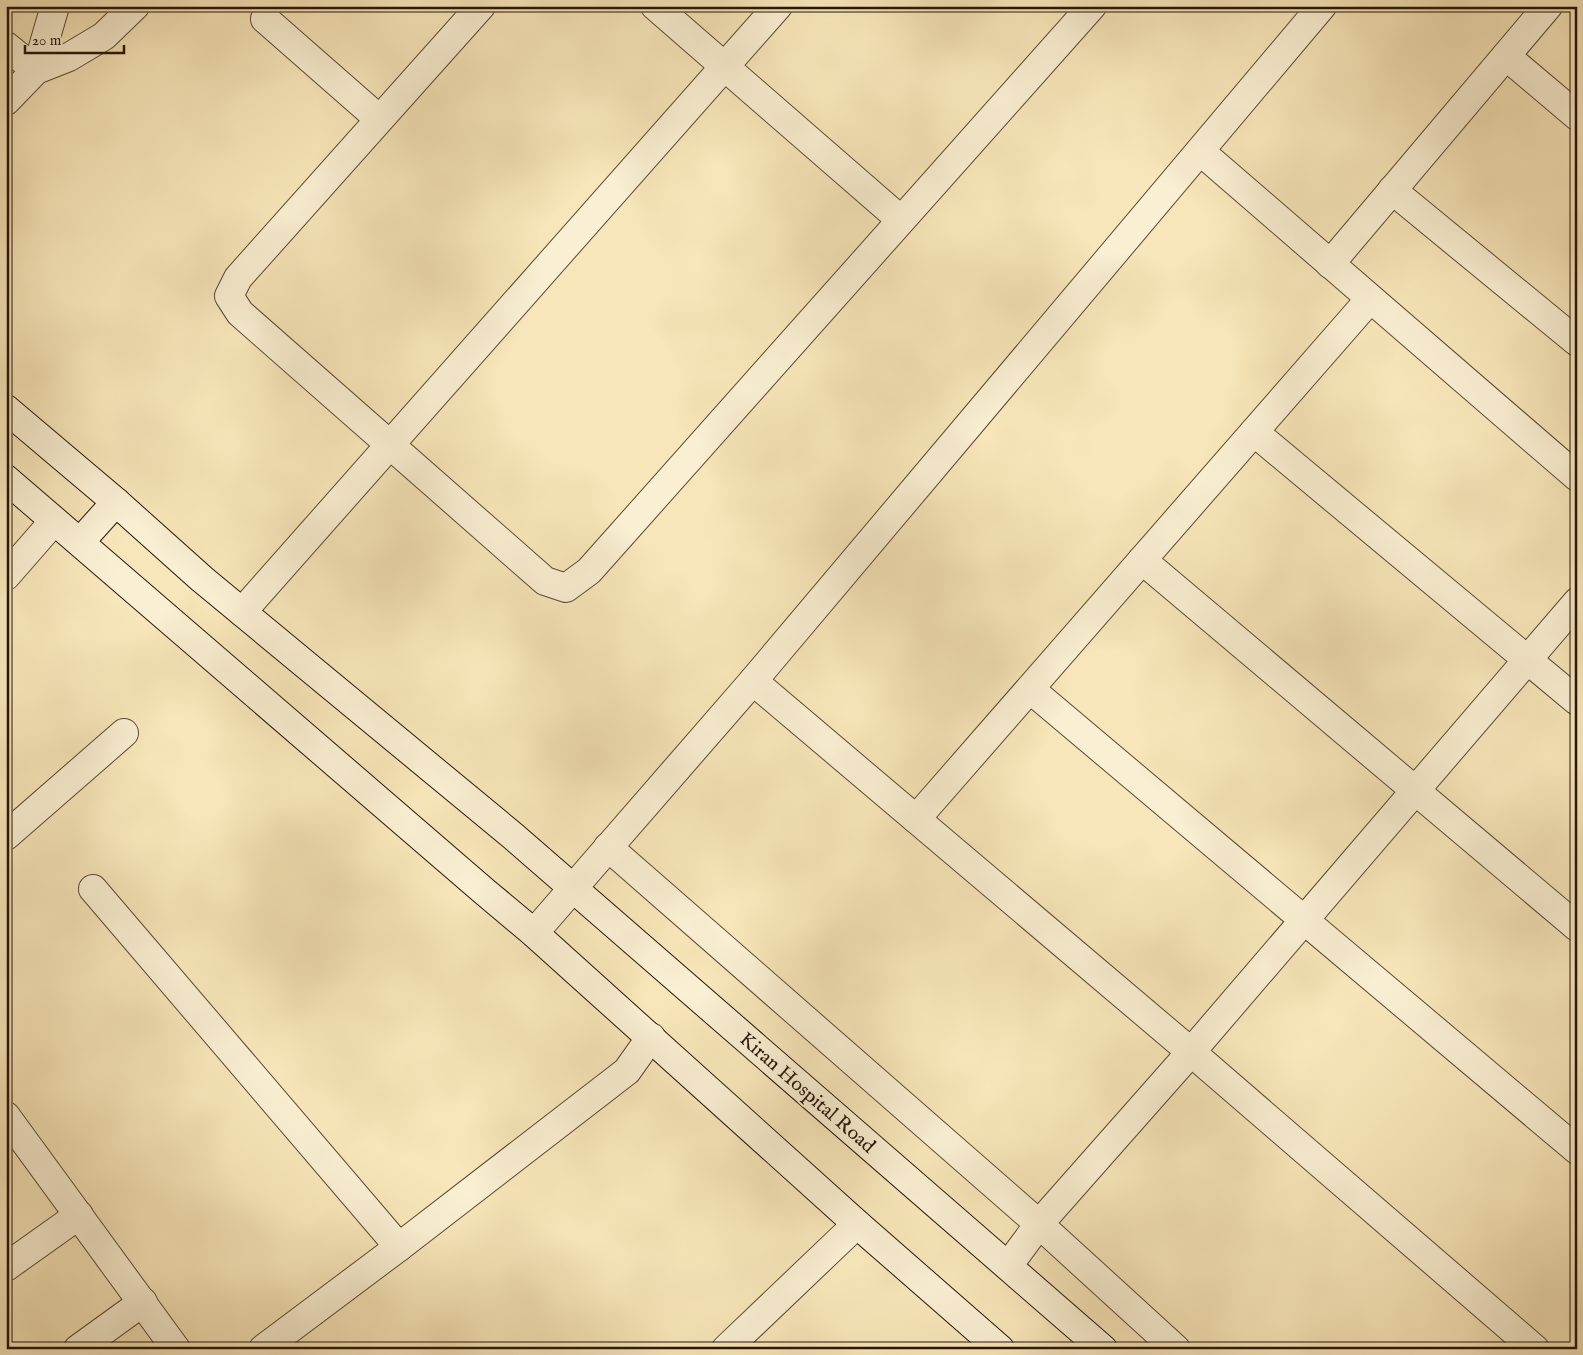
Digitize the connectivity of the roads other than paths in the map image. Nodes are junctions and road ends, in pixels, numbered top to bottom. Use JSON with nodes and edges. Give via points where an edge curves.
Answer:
{"nodes":[{"id":1,"x":55,"y":6,"type":"edge"},
{"id":2,"x":135,"y":6,"type":"edge"},
{"id":3,"x":481,"y":6,"type":"edge"},
{"id":4,"x":655,"y":6,"type":"edge"},
{"id":5,"x":778,"y":6,"type":"edge"},
{"id":6,"x":1092,"y":6,"type":"edge"},
{"id":7,"x":1322,"y":6,"type":"edge"},
{"id":8,"x":1548,"y":6,"type":"edge"},
{"id":9,"x":265,"y":19,"type":"dead end"},
{"id":10,"x":6,"y":46,"type":"edge"},
{"id":11,"x":1506,"y":56,"type":"junction"},
{"id":12,"x":724,"y":67,"type":"junction"},
{"id":13,"x":36,"y":69,"type":"junction"},
{"id":14,"x":6,"y":101,"type":"edge"},
{"id":15,"x":1577,"y":116,"type":"edge"},
{"id":16,"x":379,"y":119,"type":"junction"},
{"id":17,"x":1200,"y":151,"type":"junction"},
{"id":18,"x":1392,"y":190,"type":"junction"},
{"id":19,"x":901,"y":220,"type":"junction"},
{"id":20,"x":1330,"y":264,"type":"junction"},
{"id":21,"x":1370,"y":299,"type":"junction"},
{"id":22,"x":1577,"y":342,"type":"edge"},
{"id":23,"x":6,"y":409,"type":"edge"},
{"id":24,"x":1254,"y":432,"type":"junction"},
{"id":25,"x":390,"y":445,"type":"junction"},
{"id":26,"x":1577,"y":477,"type":"edge"},
{"id":27,"x":6,"y":480,"type":"edge"},
{"id":28,"x":116,"y":502,"type":"junction"},
{"id":29,"x":54,"y":520,"type":"junction"},
{"id":30,"x":80,"y":542,"type":"junction"},
{"id":31,"x":1142,"y":560,"type":"junction"},
{"id":32,"x":6,"y":576,"type":"edge"},
{"id":33,"x":1577,"y":602,"type":"edge"},
{"id":34,"x":242,"y":612,"type":"junction"},
{"id":35,"x":1527,"y":660,"type":"junction"},
{"id":36,"x":753,"y":680,"type":"junction"},
{"id":37,"x":1030,"y":689,"type":"junction"},
{"id":38,"x":1577,"y":701,"type":"edge"},
{"id":39,"x":124,"y":733,"type":"dead end"},
{"id":40,"x":1415,"y":791,"type":"junction"},
{"id":41,"x":916,"y":819,"type":"junction"},
{"id":42,"x":6,"y":836,"type":"edge"},
{"id":43,"x":608,"y":847,"type":"junction"},
{"id":44,"x":573,"y":888,"type":"junction"},
{"id":45,"x":93,"y":889,"type":"dead end"},
{"id":46,"x":1304,"y":920,"type":"junction"},
{"id":47,"x":1577,"y":927,"type":"edge"},
{"id":48,"x":534,"y":933,"type":"junction"},
{"id":49,"x":651,"y":1037,"type":"junction"},
{"id":50,"x":1191,"y":1052,"type":"junction"},
{"id":51,"x":6,"y":1116,"type":"edge"},
{"id":52,"x":1577,"y":1150,"type":"edge"},
{"id":53,"x":79,"y":1215,"type":"junction"},
{"id":54,"x":857,"y":1224,"type":"junction"},
{"id":55,"x":1039,"y":1224,"type":"junction"},
{"id":56,"x":399,"y":1246,"type":"junction"},
{"id":57,"x":1008,"y":1266,"type":"junction"},
{"id":58,"x":6,"y":1267,"type":"edge"},
{"id":59,"x":142,"y":1302,"type":"junction"},
{"id":60,"x":78,"y":1349,"type":"edge"},
{"id":61,"x":176,"y":1349,"type":"edge"},
{"id":62,"x":263,"y":1349,"type":"edge"},
{"id":63,"x":726,"y":1349,"type":"edge"},
{"id":64,"x":1000,"y":1349,"type":"edge"},
{"id":65,"x":1103,"y":1349,"type":"edge"},
{"id":66,"x":1176,"y":1349,"type":"edge"},
{"id":67,"x":1535,"y":1349,"type":"edge"}],
"edges":[{"from":1,"to":13,"type":"street"},
{"from":2,"to":13,"type":"street","via":[[104,36],[69,57]]},
{"from":3,"to":16,"type":"street"},
{"from":4,"to":12,"type":"street"},
{"from":5,"to":12,"type":"street"},
{"from":6,"to":19,"type":"street"},
{"from":7,"to":17,"type":"street"},
{"from":8,"to":11,"type":"street"},
{"from":9,"to":16,"type":"street"},
{"from":10,"to":13,"type":"street"},
{"from":11,"to":15,"type":"street"},
{"from":11,"to":18,"type":"street"},
{"from":12,"to":19,"type":"street"},
{"from":12,"to":25,"type":"street"},
{"from":13,"to":14,"type":"street"},
{"from":16,"to":25,"type":"street","via":[[238,278],[230,296],[240,313]]},
{"from":17,"to":20,"type":"street"},
{"from":17,"to":36,"type":"street"},
{"from":18,"to":20,"type":"street"},
{"from":18,"to":22,"type":"street"},
{"from":19,"to":25,"type":"street","via":[[589,571],[566,588],[545,581]]},
{"from":20,"to":21,"type":"street"},
{"from":21,"to":24,"type":"street"},
{"from":21,"to":26,"type":"street"},
{"from":23,"to":28,"type":"street","name":"Kiran Hospital Road"},
{"from":24,"to":31,"type":"street"},
{"from":24,"to":35,"type":"street"},
{"from":25,"to":34,"type":"street"},
{"from":27,"to":29,"type":"street"},
{"from":28,"to":30,"type":"street"},
{"from":28,"to":34,"type":"street","name":"Kiran Hospital Road"},
{"from":29,"to":30,"type":"street"},
{"from":29,"to":32,"type":"street"},
{"from":30,"to":48,"type":"street"},
{"from":31,"to":37,"type":"street"},
{"from":31,"to":40,"type":"street"},
{"from":33,"to":35,"type":"street"},
{"from":34,"to":44,"type":"street","name":"Kiran Hospital Road"},
{"from":35,"to":38,"type":"street"},
{"from":35,"to":40,"type":"street"},
{"from":36,"to":41,"type":"street"},
{"from":36,"to":43,"type":"street"},
{"from":37,"to":41,"type":"street"},
{"from":37,"to":46,"type":"street"},
{"from":39,"to":42,"type":"street"},
{"from":40,"to":46,"type":"street"},
{"from":40,"to":47,"type":"street"},
{"from":41,"to":50,"type":"street"},
{"from":43,"to":44,"type":"street"},
{"from":43,"to":55,"type":"street"},
{"from":44,"to":48,"type":"street"},
{"from":44,"to":57,"type":"street","name":"Kiran Hospital Road"},
{"from":45,"to":56,"type":"street"},
{"from":46,"to":50,"type":"street"},
{"from":46,"to":52,"type":"street"},
{"from":48,"to":49,"type":"street"},
{"from":49,"to":54,"type":"street"},
{"from":49,"to":56,"type":"street","via":[[627,1071]]},
{"from":50,"to":55,"type":"street"},
{"from":50,"to":67,"type":"street"},
{"from":51,"to":53,"type":"street"},
{"from":53,"to":58,"type":"street"},
{"from":53,"to":59,"type":"street"},
{"from":54,"to":63,"type":"street"},
{"from":54,"to":64,"type":"street"},
{"from":55,"to":57,"type":"street"},
{"from":55,"to":66,"type":"street"},
{"from":56,"to":62,"type":"street"},
{"from":57,"to":65,"type":"street","name":"Kiran Hospital Road"},
{"from":59,"to":60,"type":"street"},
{"from":59,"to":61,"type":"street"}]}
